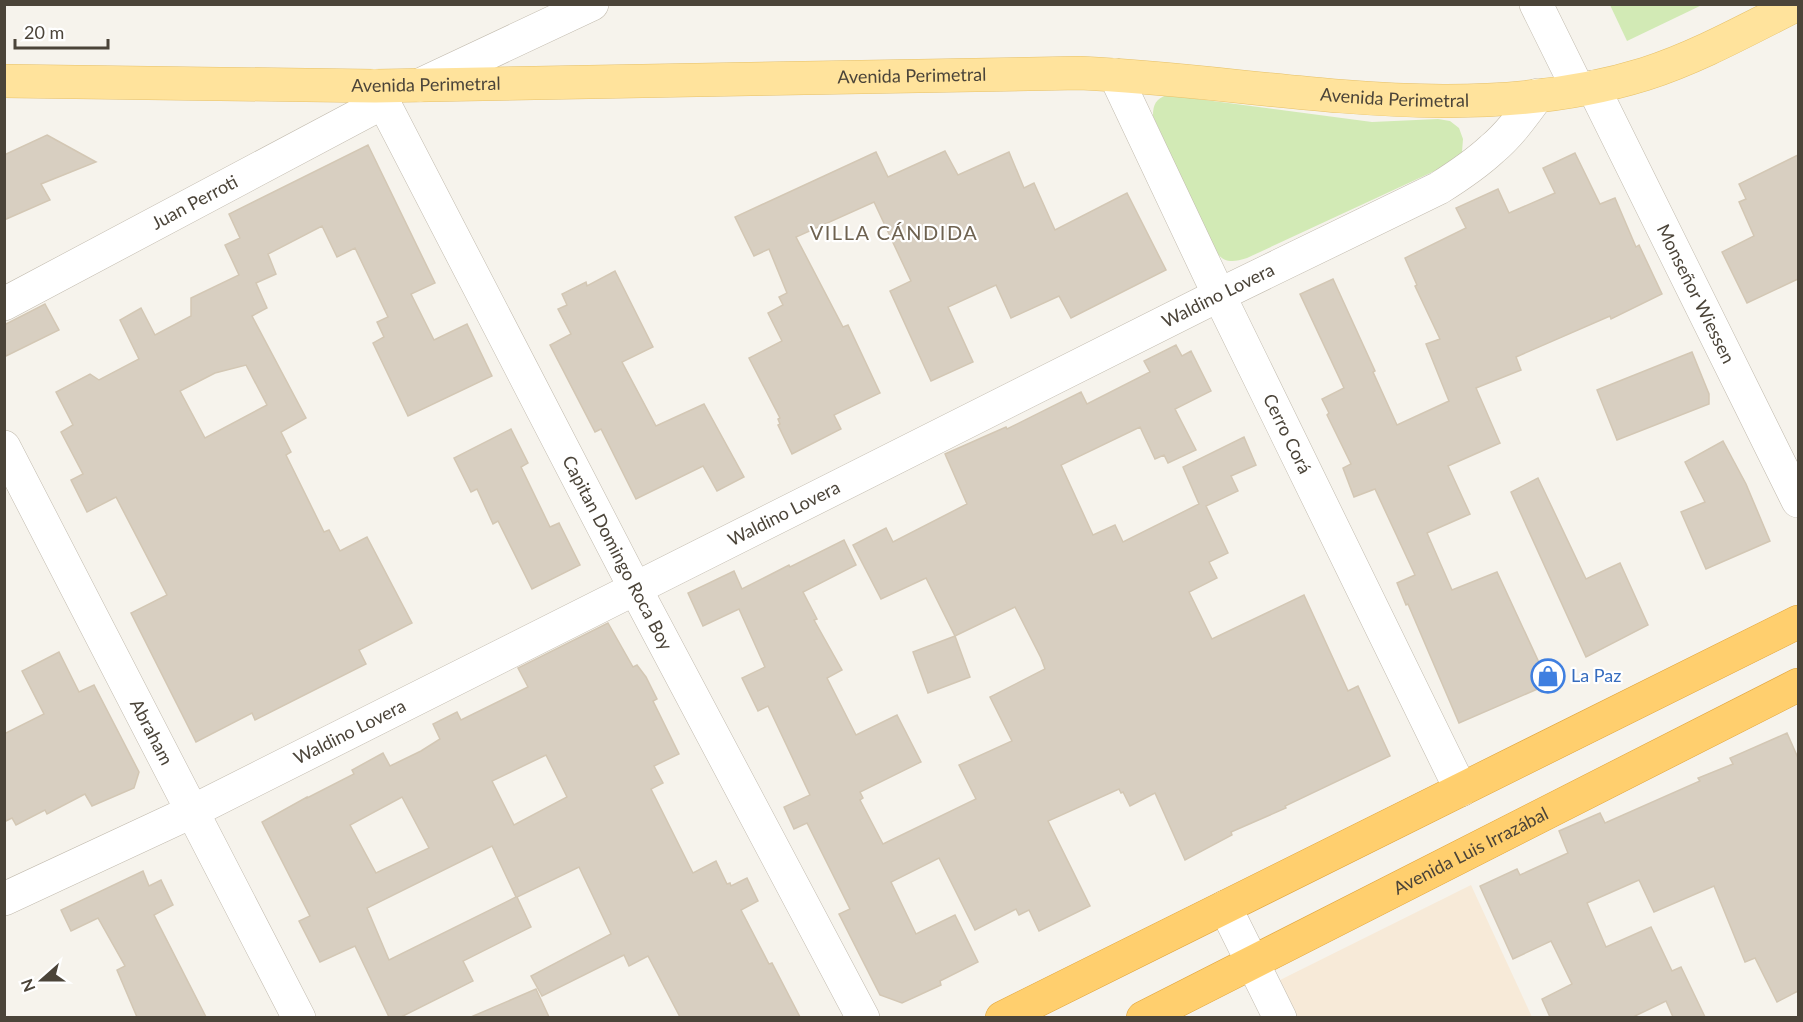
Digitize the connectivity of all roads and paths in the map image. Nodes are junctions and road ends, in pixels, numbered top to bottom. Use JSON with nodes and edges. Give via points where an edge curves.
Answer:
{"nodes":[{"id":1,"x":592,"y":4,"type":"edge"},
{"id":2,"x":1536,"y":4,"type":"edge"},
{"id":3,"x":1798,"y":4,"type":"edge"},
{"id":4,"x":1115,"y":75,"type":"junction"},
{"id":5,"x":4,"y":81,"type":"edge"},
{"id":6,"x":420,"y":85,"type":"junction"},
{"id":7,"x":1586,"y":88,"type":"junction"},
{"id":8,"x":379,"y":94,"type":"junction"},
{"id":9,"x":1538,"y":95,"type":"junction"},
{"id":10,"x":1219,"y":295,"type":"junction"},
{"id":11,"x":4,"y":304,"type":"edge"},
{"id":12,"x":4,"y":447,"type":"edge"},
{"id":13,"x":1798,"y":501,"type":"edge"},
{"id":14,"x":635,"y":588,"type":"junction"},
{"id":15,"x":1798,"y":622,"type":"edge"},
{"id":16,"x":1798,"y":685,"type":"edge"},
{"id":17,"x":1461,"y":790,"type":"junction"},
{"id":18,"x":191,"y":812,"type":"junction"},
{"id":19,"x":4,"y":899,"type":"edge"},
{"id":20,"x":1225,"y":907,"type":"junction"},
{"id":21,"x":1253,"y":963,"type":"junction"},
{"id":22,"x":298,"y":1017,"type":"edge"},
{"id":23,"x":863,"y":1017,"type":"edge"},
{"id":24,"x":1002,"y":1017,"type":"edge"},
{"id":25,"x":1143,"y":1017,"type":"edge"},
{"id":26,"x":1280,"y":1017,"type":"edge"}],
"edges":[{"from":1,"to":6,"type":"street"},
{"from":2,"to":7,"type":"street","name":"Monseñor Wiessen"},
{"from":3,"to":7,"type":"main road","name":"Avenida Perimetral","via":[[1698,54],[1645,74]]},
{"from":4,"to":6,"type":"main road","name":"Avenida Perimetral"},
{"from":4,"to":9,"type":"main road","name":"Avenida Perimetral","via":[[1366,99],[1482,100]]},
{"from":4,"to":10,"type":"street","name":"Cerro Corá"},
{"from":5,"to":8,"type":"main road","name":"Avenida Perimetral"},
{"from":6,"to":8,"type":"main road","name":"Avenida Perimetral"},
{"from":7,"to":9,"type":"main road","name":"Avenida Perimetral"},
{"from":7,"to":13,"type":"street","name":"Monseñor Wiessen"},
{"from":8,"to":11,"type":"street","name":"Juan Perroti"},
{"from":8,"to":14,"type":"street","name":"Capitan Domingo Roca Boy"},
{"from":9,"to":10,"type":"street","name":"Waldino Lovera","via":[[1494,148],[1439,188]]},
{"from":10,"to":14,"type":"street","name":"Waldino Lovera"},
{"from":10,"to":17,"type":"street","name":"Cerro Corá"},
{"from":12,"to":18,"type":"street","name":"Abraham"},
{"from":14,"to":18,"type":"street","name":"Waldino Lovera"},
{"from":14,"to":23,"type":"street","name":"Capitan Domingo Roca Boy"},
{"from":15,"to":17,"type":"highway"},
{"from":16,"to":21,"type":"highway","name":"Avenida Luis Irrazábal"},
{"from":17,"to":20,"type":"highway"},
{"from":18,"to":19,"type":"street","name":"Waldino Lovera"},
{"from":18,"to":22,"type":"street","name":"Abraham"},
{"from":20,"to":21,"type":"street"},
{"from":20,"to":24,"type":"highway"},
{"from":21,"to":25,"type":"highway","name":"Avenida Luis Irrazábal"},
{"from":21,"to":26,"type":"street"}]}
